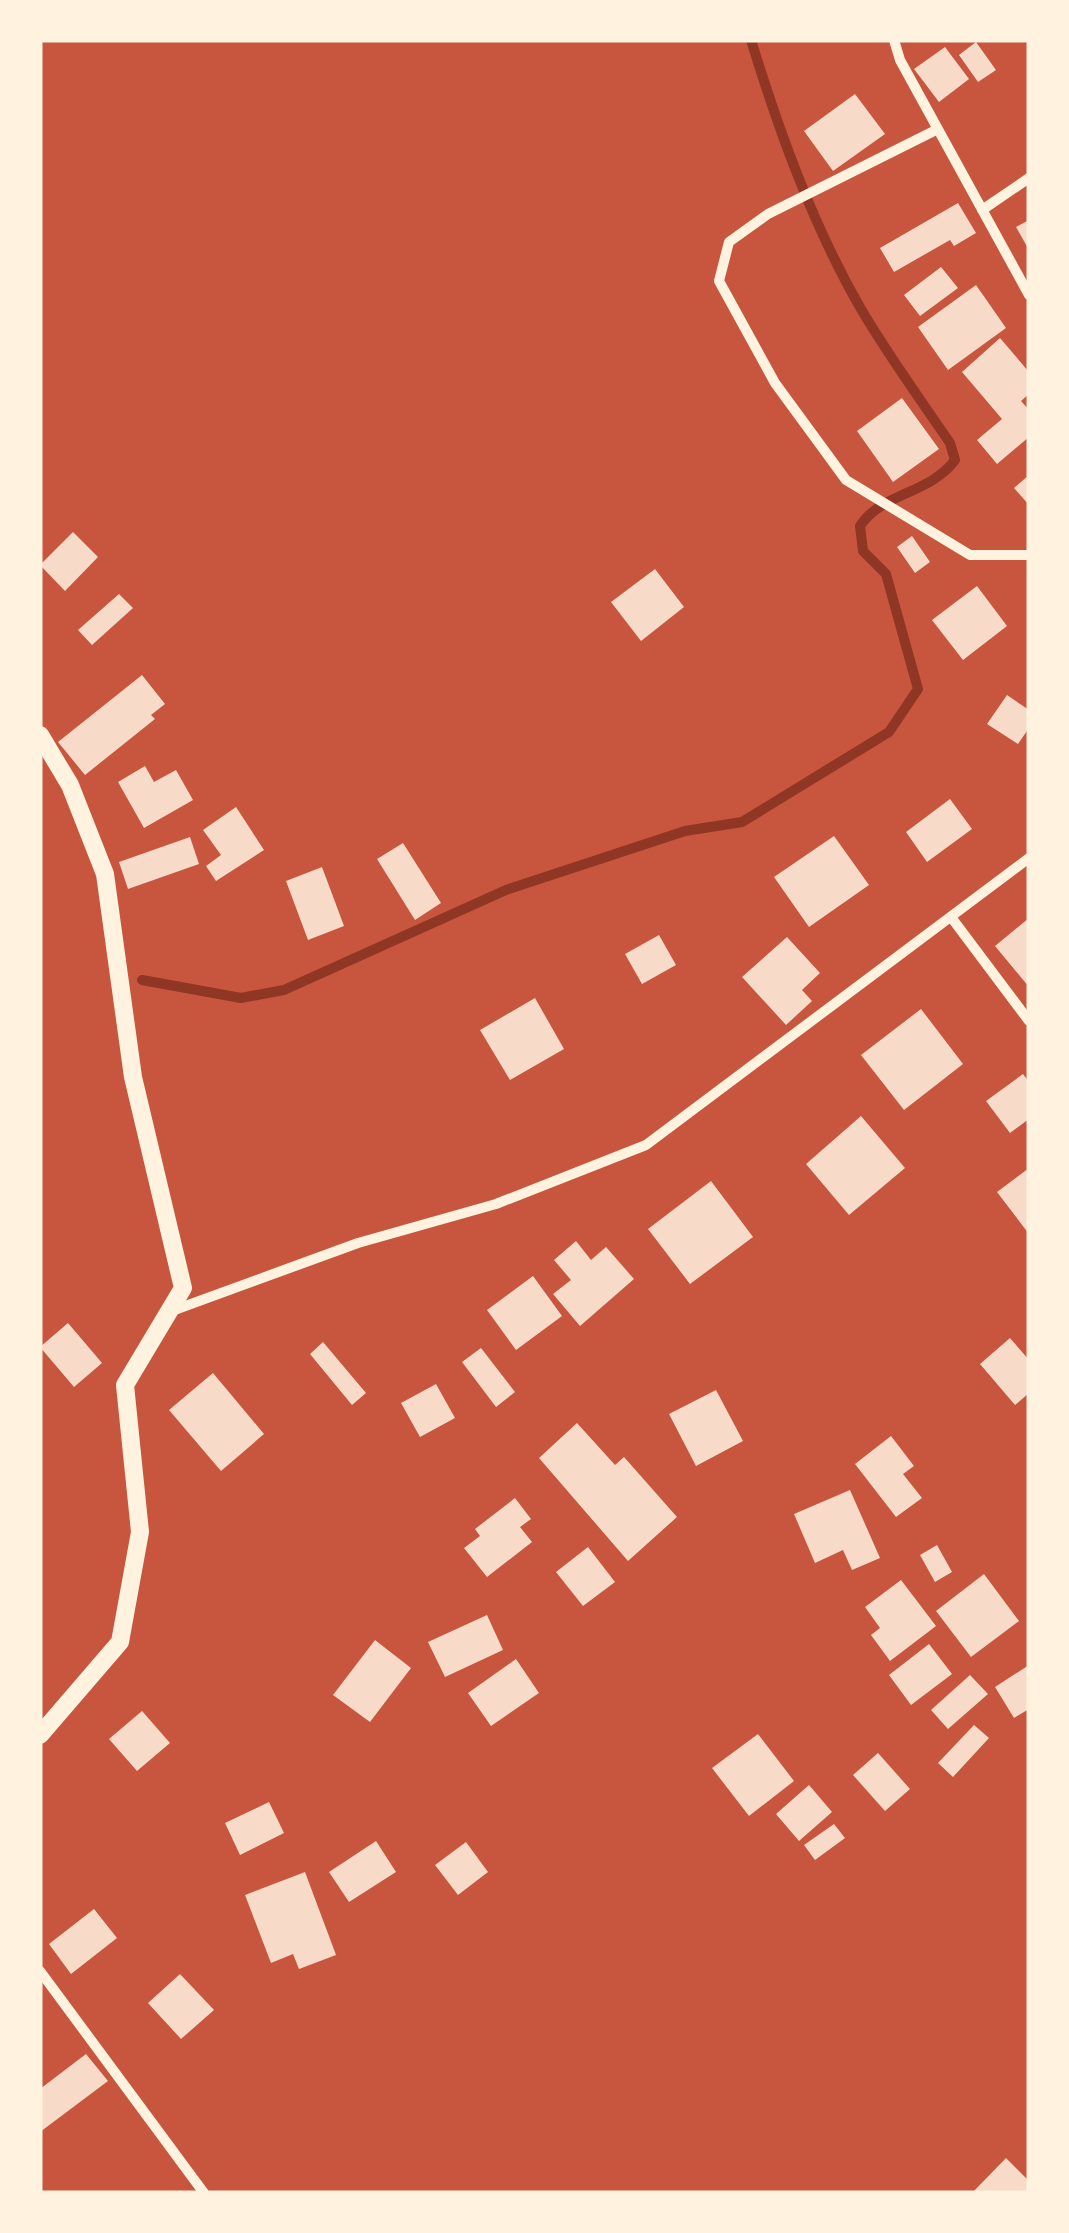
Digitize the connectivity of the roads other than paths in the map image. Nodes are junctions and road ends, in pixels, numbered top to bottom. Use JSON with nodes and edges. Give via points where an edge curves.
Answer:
{"nodes":[{"id":1,"x":894,"y":40,"type":"edge"},
{"id":2,"x":938,"y":129,"type":"junction"},
{"id":3,"x":1029,"y":178,"type":"edge"},
{"id":4,"x":982,"y":210,"type":"junction"},
{"id":5,"x":1029,"y":295,"type":"edge"},
{"id":6,"x":1029,"y":555,"type":"edge"},
{"id":7,"x":40,"y":735,"type":"edge"},
{"id":8,"x":1029,"y":858,"type":"edge"},
{"id":9,"x":951,"y":918,"type":"junction"},
{"id":10,"x":1029,"y":1020,"type":"edge"},
{"id":11,"x":168,"y":1313,"type":"junction"},
{"id":12,"x":40,"y":1735,"type":"edge"},
{"id":13,"x":40,"y":1971,"type":"edge"},
{"id":14,"x":204,"y":2193,"type":"edge"}],
"edges":[{"from":1,"to":2,"type":"street"},
{"from":2,"to":4,"type":"street"},
{"from":2,"to":6,"type":"street","via":[[788,204],[729,242],[719,281],[776,382],[846,480],[970,555]]},
{"from":3,"to":4,"type":"street"},
{"from":4,"to":5,"type":"street"},
{"from":7,"to":11,"type":"street","via":[[70,785],[105,874],[133,1076],[183,1288]]},
{"from":8,"to":9,"type":"street"},
{"from":9,"to":10,"type":"street"},
{"from":9,"to":11,"type":"street","via":[[646,1145],[496,1204],[358,1243]]},
{"from":11,"to":12,"type":"street","via":[[125,1384],[140,1532],[120,1642]]},
{"from":13,"to":14,"type":"street"}]}
